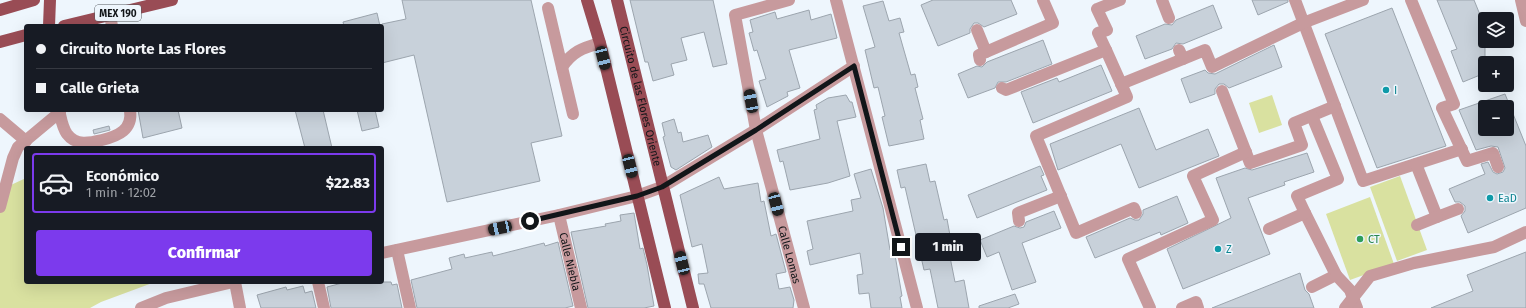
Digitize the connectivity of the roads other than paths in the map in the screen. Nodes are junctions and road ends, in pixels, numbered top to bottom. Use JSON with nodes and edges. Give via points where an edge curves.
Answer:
{"nodes":[{"id":1,"x":34,"y":0,"type":"edge"},
{"id":2,"x":50,"y":0,"type":"edge"},
{"id":3,"x":172,"y":0,"type":"edge"},
{"id":4,"x":587,"y":0,"type":"edge"},
{"id":5,"x":617,"y":0,"type":"edge"},
{"id":6,"x":789,"y":0,"type":"edge"},
{"id":7,"x":836,"y":0,"type":"edge"},
{"id":8,"x":1043,"y":0,"type":"edge"},
{"id":9,"x":1120,"y":0,"type":"edge"},
{"id":10,"x":1162,"y":0,"type":"edge"},
{"id":11,"x":1295,"y":0,"type":"edge"},
{"id":12,"x":1363,"y":0,"type":"edge"},
{"id":13,"x":1411,"y":0,"type":"edge"},
{"id":14,"x":1521,"y":0,"type":"edge"},
{"id":15,"x":548,"y":8,"type":"dead end"},
{"id":16,"x":0,"y":10,"type":"edge"},
{"id":17,"x":1169,"y":18,"type":"dead end"},
{"id":18,"x":111,"y":21,"type":"edge"},
{"id":19,"x":1526,"y":21,"type":"edge"},
{"id":20,"x":1303,"y":23,"type":"junction"},
{"id":21,"x":49,"y":24,"type":"edge"},
{"id":22,"x":83,"y":24,"type":"edge"},
{"id":23,"x":977,"y":30,"type":"dead end"},
{"id":24,"x":24,"y":36,"type":"edge"},
{"id":25,"x":0,"y":42,"type":"edge"},
{"id":26,"x":600,"y":43,"type":"junction"},
{"id":27,"x":1106,"y":50,"type":"junction"},
{"id":28,"x":854,"y":66,"type":"junction"},
{"id":29,"x":562,"y":67,"type":"junction"},
{"id":30,"x":1121,"y":84,"type":"junction"},
{"id":31,"x":1002,"y":88,"type":"dead end"},
{"id":32,"x":1222,"y":91,"type":"dead end"},
{"id":33,"x":1335,"y":106,"type":"junction"},
{"id":34,"x":58,"y":112,"type":"edge"},
{"id":35,"x":59,"y":112,"type":"edge"},
{"id":36,"x":130,"y":112,"type":"edge"},
{"id":37,"x":573,"y":114,"type":"dead end"},
{"id":38,"x":1312,"y":116,"type":"junction"},
{"id":39,"x":0,"y":119,"type":"edge"},
{"id":40,"x":756,"y":130,"type":"junction"},
{"id":41,"x":26,"y":141,"type":"junction"},
{"id":42,"x":1462,"y":149,"type":"junction"},
{"id":43,"x":1246,"y":152,"type":"junction"},
{"id":44,"x":1416,"y":164,"type":"junction"},
{"id":45,"x":1498,"y":167,"type":"dead end"},
{"id":46,"x":662,"y":187,"type":"junction"},
{"id":47,"x":637,"y":196,"type":"junction"},
{"id":48,"x":1061,"y":196,"type":"junction"},
{"id":49,"x":0,"y":207,"type":"edge"},
{"id":50,"x":1458,"y":209,"type":"dead end"},
{"id":51,"x":1018,"y":213,"type":"dead end"},
{"id":52,"x":1136,"y":213,"type":"dead end"},
{"id":53,"x":1305,"y":213,"type":"junction"},
{"id":54,"x":559,"y":215,"type":"junction"},
{"id":55,"x":1437,"y":217,"type":"junction"},
{"id":56,"x":1417,"y":225,"type":"dead end"},
{"id":57,"x":1269,"y":229,"type":"dead end"},
{"id":58,"x":1526,"y":232,"type":"edge"},
{"id":59,"x":397,"y":250,"type":"junction"},
{"id":60,"x":384,"y":252,"type":"edge"},
{"id":61,"x":1336,"y":275,"type":"junction"},
{"id":62,"x":226,"y":284,"type":"edge"},
{"id":63,"x":234,"y":284,"type":"edge"},
{"id":64,"x":318,"y":284,"type":"edge"},
{"id":65,"x":1312,"y":287,"type":"dead end"},
{"id":66,"x":141,"y":308,"type":"edge"},
{"id":67,"x":240,"y":308,"type":"edge"},
{"id":68,"x":324,"y":308,"type":"edge"},
{"id":69,"x":410,"y":308,"type":"edge"},
{"id":70,"x":581,"y":308,"type":"edge"},
{"id":71,"x":665,"y":308,"type":"edge"},
{"id":72,"x":693,"y":308,"type":"edge"},
{"id":73,"x":804,"y":308,"type":"edge"},
{"id":74,"x":917,"y":308,"type":"edge"},
{"id":75,"x":1150,"y":308,"type":"edge"},
{"id":76,"x":1182,"y":308,"type":"edge"},
{"id":77,"x":1198,"y":308,"type":"edge"},
{"id":78,"x":1345,"y":308,"type":"edge"},
{"id":79,"x":1357,"y":308,"type":"edge"}],
"edges":[{"from":1,"to":16,"type":"main road"},
{"from":2,"to":21,"type":"main road"},
{"from":3,"to":18,"type":"main road","number":"MEX 190"},
{"from":4,"to":26,"type":"main road"},
{"from":5,"to":46,"type":"main road","name":"Circuito de las Flores Oriente"},
{"from":6,"to":40,"type":"street","name":"Calle Lomas","via":[[735,15]]},
{"from":7,"to":28,"type":"street"},
{"from":8,"to":23,"type":"street","via":[[1053,23],[983,56]]},
{"from":9,"to":27,"type":"street","via":[[1097,10],[1107,30],[1098,33]]},
{"from":10,"to":17,"type":"street"},
{"from":11,"to":20,"type":"street"},
{"from":12,"to":20,"type":"street"},
{"from":13,"to":42,"type":"street","via":[[1454,104],[1442,108]]},
{"from":14,"to":19,"type":"street"},
{"from":15,"to":29,"type":"street"},
{"from":18,"to":22,"type":"main road","number":"MEX 190"},
{"from":20,"to":30,"type":"street","via":[[1212,67],[1205,50],[1181,54]]},
{"from":20,"to":33,"type":"street"},
{"from":24,"to":25,"type":"main road"},
{"from":26,"to":29,"type":"street","via":[[569,56]]},
{"from":26,"to":47,"type":"main road"},
{"from":27,"to":30,"type":"street"},
{"from":27,"to":31,"type":"street","via":[[1006,90]]},
{"from":28,"to":40,"type":"street"},
{"from":28,"to":74,"type":"street"},
{"from":29,"to":37,"type":"street"},
{"from":30,"to":48,"type":"street","via":[[1127,97],[1073,114],[1036,136]]},
{"from":32,"to":43,"type":"street"},
{"from":33,"to":38,"type":"street"},
{"from":33,"to":44,"type":"street","via":[[1363,181]]},
{"from":34,"to":41,"type":"street"},
{"from":35,"to":36,"type":"street","via":[[67,134],[72,139],[87,143],[117,136],[123,132],[130,120]]},
{"from":38,"to":43,"type":"street","via":[[1294,123],[1302,145],[1250,163]]},
{"from":38,"to":53,"type":"street","via":[[1338,179],[1297,196]]},
{"from":39,"to":41,"type":"street"},
{"from":40,"to":46,"type":"street"},
{"from":40,"to":73,"type":"street","name":"Calle Lomas"},
{"from":41,"to":49,"type":"street","via":[[18,147],[13,158]]},
{"from":42,"to":44,"type":"street"},
{"from":42,"to":45,"type":"street","via":[[1467,161],[1493,153]]},
{"from":43,"to":75,"type":"street","via":[[1194,176],[1213,220],[1128,259]]},
{"from":44,"to":55,"type":"street"},
{"from":46,"to":47,"type":"street"},
{"from":46,"to":72,"type":"main road","name":"Circuito de las Flores Oriente"},
{"from":47,"to":54,"type":"street"},
{"from":47,"to":71,"type":"main road"},
{"from":48,"to":51,"type":"street"},
{"from":48,"to":52,"type":"street","via":[[1076,233],[1134,208]]},
{"from":50,"to":55,"type":"street"},
{"from":53,"to":57,"type":"street"},
{"from":53,"to":61,"type":"street"},
{"from":54,"to":59,"type":"street"},
{"from":54,"to":70,"type":"street","name":"Calle Niebla"},
{"from":55,"to":56,"type":"street"},
{"from":58,"to":78,"type":"street","via":[[1494,247],[1414,263],[1370,276]]},
{"from":59,"to":60,"type":"street"},
{"from":59,"to":69,"type":"street"},
{"from":61,"to":65,"type":"street"},
{"from":61,"to":79,"type":"street","via":[[1350,290]]},
{"from":62,"to":66,"type":"street","via":[[166,298]]},
{"from":63,"to":67,"type":"street"},
{"from":64,"to":68,"type":"street"},
{"from":76,"to":77,"type":"street","via":[[1196,302]]}]}
